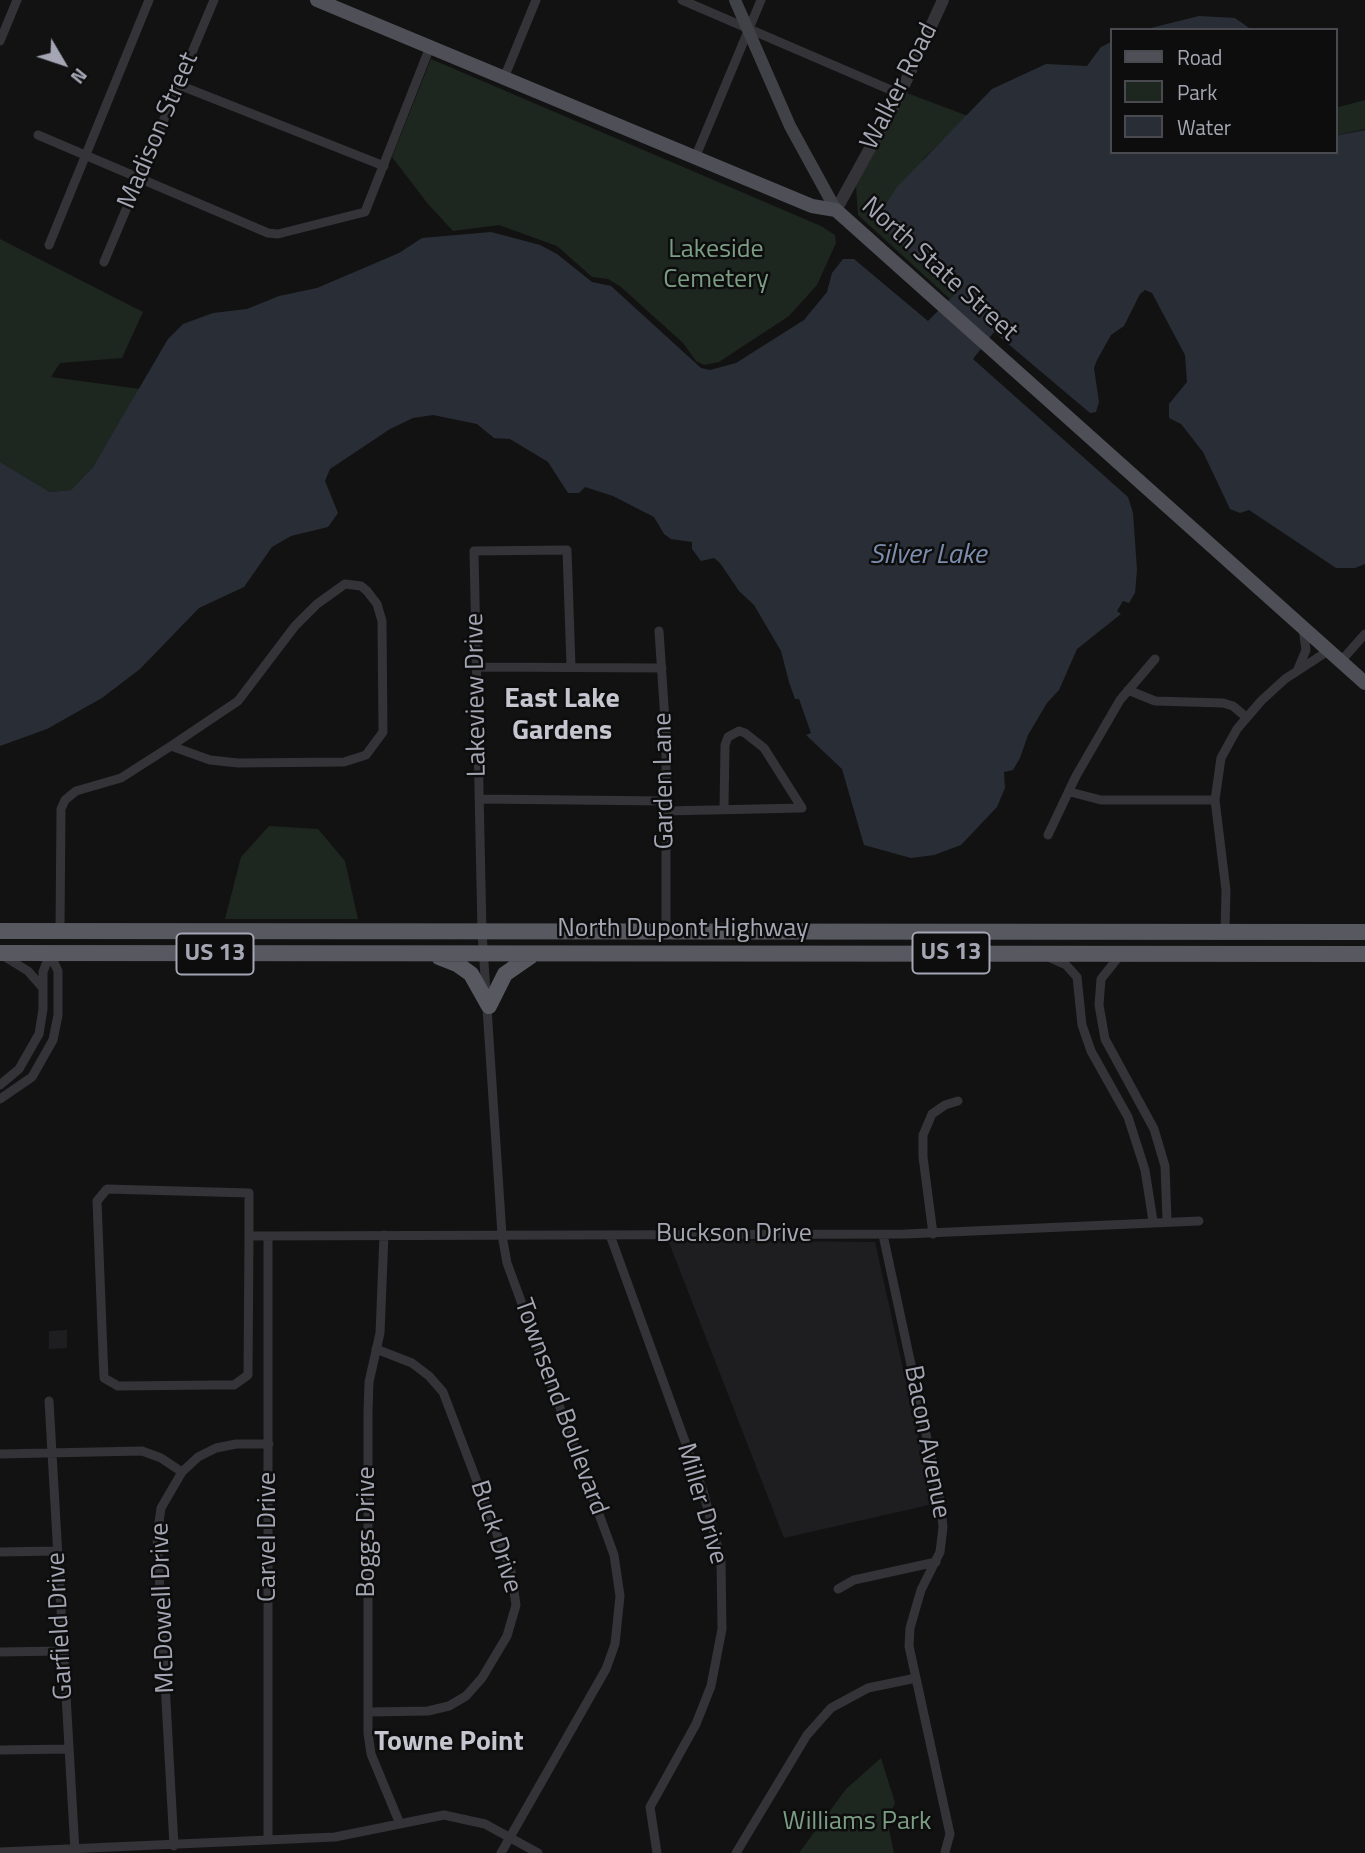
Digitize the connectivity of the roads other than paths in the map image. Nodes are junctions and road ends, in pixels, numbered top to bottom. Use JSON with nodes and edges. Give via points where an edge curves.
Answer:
{"nodes":[{"id":1,"x":17,"y":0,"type":"edge"},
{"id":2,"x":149,"y":0,"type":"edge"},
{"id":3,"x":214,"y":0,"type":"edge"},
{"id":4,"x":317,"y":0,"type":"edge"},
{"id":5,"x":536,"y":0,"type":"edge"},
{"id":6,"x":682,"y":0,"type":"edge"},
{"id":7,"x":736,"y":0,"type":"edge"},
{"id":8,"x":761,"y":0,"type":"edge"},
{"id":9,"x":943,"y":0,"type":"edge"},
{"id":10,"x":748,"y":28,"type":"junction"},
{"id":11,"x":0,"y":41,"type":"edge"},
{"id":12,"x":430,"y":47,"type":"junction"},
{"id":13,"x":504,"y":78,"type":"junction"},
{"id":14,"x":179,"y":85,"type":"junction"},
{"id":15,"x":900,"y":94,"type":"junction"},
{"id":16,"x":38,"y":135,"type":"dead end"},
{"id":17,"x":85,"y":156,"type":"junction"},
{"id":18,"x":695,"y":158,"type":"junction"},
{"id":19,"x":384,"y":166,"type":"junction"},
{"id":20,"x":139,"y":178,"type":"junction"},
{"id":21,"x":836,"y":210,"type":"junction"},
{"id":22,"x":49,"y":245,"type":"dead end"},
{"id":23,"x":104,"y":262,"type":"dead end"},
{"id":24,"x":1303,"y":628,"type":"junction"},
{"id":25,"x":659,"y":631,"type":"dead end"},
{"id":26,"x":1365,"y":634,"type":"edge"},
{"id":27,"x":1328,"y":650,"type":"junction"},
{"id":28,"x":1155,"y":659,"type":"dead end"},
{"id":29,"x":1341,"y":661,"type":"junction"},
{"id":30,"x":571,"y":666,"type":"junction"},
{"id":31,"x":476,"y":667,"type":"junction"},
{"id":32,"x":662,"y":668,"type":"junction"},
{"id":33,"x":1298,"y":670,"type":"junction"},
{"id":34,"x":1365,"y":683,"type":"edge"},
{"id":35,"x":1128,"y":690,"type":"junction"},
{"id":36,"x":1246,"y":717,"type":"junction"},
{"id":37,"x":171,"y":746,"type":"junction"},
{"id":38,"x":1070,"y":792,"type":"junction"},
{"id":39,"x":479,"y":799,"type":"junction"},
{"id":40,"x":1215,"y":800,"type":"junction"},
{"id":41,"x":666,"y":801,"type":"junction"},
{"id":42,"x":724,"y":809,"type":"junction"},
{"id":43,"x":666,"y":811,"type":"junction"},
{"id":44,"x":1048,"y":835,"type":"dead end"},
{"id":45,"x":0,"y":930,"type":"edge"},
{"id":46,"x":60,"y":930,"type":"junction"},
{"id":47,"x":86,"y":930,"type":"junction"},
{"id":48,"x":1225,"y":931,"type":"junction"},
{"id":49,"x":482,"y":932,"type":"junction"},
{"id":50,"x":666,"y":932,"type":"junction"},
{"id":51,"x":1365,"y":932,"type":"edge"},
{"id":52,"x":1040,"y":933,"type":"junction"},
{"id":53,"x":1037,"y":952,"type":"junction"},
{"id":54,"x":0,"y":953,"type":"edge"},
{"id":55,"x":982,"y":953,"type":"junction"},
{"id":56,"x":1121,"y":953,"type":"junction"},
{"id":57,"x":1182,"y":953,"type":"junction"},
{"id":58,"x":50,"y":954,"type":"junction"},
{"id":59,"x":430,"y":954,"type":"junction"},
{"id":60,"x":484,"y":954,"type":"junction"},
{"id":61,"x":536,"y":954,"type":"junction"},
{"id":62,"x":1365,"y":954,"type":"edge"},
{"id":63,"x":43,"y":988,"type":"junction"},
{"id":64,"x":489,"y":1006,"type":"junction"},
{"id":65,"x":0,"y":1085,"type":"edge"},
{"id":66,"x":0,"y":1099,"type":"edge"},
{"id":67,"x":1139,"y":1100,"type":"junction"},
{"id":68,"x":958,"y":1101,"type":"dead end"},
{"id":69,"x":1123,"y":1109,"type":"junction"},
{"id":70,"x":1167,"y":1220,"type":"junction"},
{"id":71,"x":1153,"y":1221,"type":"junction"},
{"id":72,"x":1199,"y":1221,"type":"dead end"},
{"id":73,"x":933,"y":1234,"type":"junction"},
{"id":74,"x":384,"y":1235,"type":"junction"},
{"id":75,"x":502,"y":1235,"type":"junction"},
{"id":76,"x":610,"y":1235,"type":"junction"},
{"id":77,"x":883,"y":1235,"type":"junction"},
{"id":78,"x":249,"y":1236,"type":"junction"},
{"id":79,"x":268,"y":1236,"type":"junction"},
{"id":80,"x":249,"y":1339,"type":"junction"},
{"id":81,"x":267,"y":1342,"type":"junction"},
{"id":82,"x":376,"y":1349,"type":"junction"},
{"id":83,"x":49,"y":1401,"type":"dead end"},
{"id":84,"x":269,"y":1444,"type":"junction"},
{"id":85,"x":0,"y":1454,"type":"edge"},
{"id":86,"x":51,"y":1454,"type":"junction"},
{"id":87,"x":182,"y":1472,"type":"junction"},
{"id":88,"x":56,"y":1551,"type":"junction"},
{"id":89,"x":0,"y":1552,"type":"edge"},
{"id":90,"x":936,"y":1562,"type":"junction"},
{"id":91,"x":838,"y":1589,"type":"dead end"},
{"id":92,"x":62,"y":1651,"type":"junction"},
{"id":93,"x":0,"y":1652,"type":"edge"},
{"id":94,"x":916,"y":1678,"type":"junction"},
{"id":95,"x":369,"y":1712,"type":"junction"},
{"id":96,"x":68,"y":1749,"type":"junction"},
{"id":97,"x":0,"y":1750,"type":"edge"},
{"id":98,"x":400,"y":1824,"type":"junction"},
{"id":99,"x":510,"y":1836,"type":"junction"},
{"id":100,"x":268,"y":1839,"type":"junction"},
{"id":101,"x":174,"y":1846,"type":"junction"},
{"id":102,"x":75,"y":1851,"type":"junction"},
{"id":103,"x":0,"y":1852,"type":"edge"},
{"id":104,"x":945,"y":1852,"type":"edge"},
{"id":105,"x":501,"y":1853,"type":"edge"},
{"id":106,"x":538,"y":1853,"type":"edge"},
{"id":107,"x":657,"y":1853,"type":"edge"},
{"id":108,"x":736,"y":1853,"type":"edge"}],
"edges":[{"from":1,"to":11,"type":"street"},
{"from":2,"to":17,"type":"street"},
{"from":3,"to":14,"type":"street","name":"Madison Street"},
{"from":4,"to":12,"type":"main road","name":"North State Street"},
{"from":5,"to":13,"type":"street"},
{"from":6,"to":10,"type":"street"},
{"from":7,"to":10,"type":"main road"},
{"from":8,"to":10,"type":"street"},
{"from":9,"to":15,"type":"street","name":"Walker Road"},
{"from":10,"to":15,"type":"street"},
{"from":10,"to":18,"type":"street"},
{"from":10,"to":21,"type":"main road","via":[[790,126]]},
{"from":12,"to":13,"type":"main road","name":"North State Street"},
{"from":12,"to":19,"type":"street"},
{"from":13,"to":18,"type":"main road","name":"North State Street"},
{"from":14,"to":19,"type":"street"},
{"from":14,"to":20,"type":"street","name":"Madison Street"},
{"from":15,"to":21,"type":"street","name":"Walker Road"},
{"from":16,"to":17,"type":"street"},
{"from":17,"to":20,"type":"street"},
{"from":17,"to":22,"type":"street"},
{"from":18,"to":21,"type":"main road","name":"North State Street","via":[[812,206]]},
{"from":19,"to":20,"type":"street","via":[[362,214],[278,234]]},
{"from":20,"to":23,"type":"street","name":"Madison Street"},
{"from":21,"to":24,"type":"main road","name":"North State Street"},
{"from":24,"to":27,"type":"main road","name":"North State Street"},
{"from":24,"to":33,"type":"street","via":[[1306,650]]},
{"from":25,"to":32,"type":"street","name":"Garden Lane"},
{"from":26,"to":29,"type":"street"},
{"from":27,"to":29,"type":"main road","name":"North State Street"},
{"from":27,"to":33,"type":"street"},
{"from":28,"to":35,"type":"street"},
{"from":29,"to":34,"type":"main road","name":"North State Street"},
{"from":30,"to":31,"type":"street"},
{"from":30,"to":31,"type":"street","name":"Lakeview Drive","via":[[567,550],[474,551]]},
{"from":30,"to":32,"type":"street"},
{"from":31,"to":39,"type":"street","name":"Lakeview Drive"},
{"from":32,"to":41,"type":"street","name":"Garden Lane"},
{"from":33,"to":36,"type":"street"},
{"from":35,"to":36,"type":"street","via":[[1155,701],[1223,702]]},
{"from":35,"to":38,"type":"street"},
{"from":36,"to":40,"type":"street","via":[[1221,758]]},
{"from":37,"to":37,"type":"street","via":[[238,701],[295,626],[334,591],[354,584],[374,598],[382,621],[384,724],[379,741],[366,755],[344,762],[239,763],[210,760]]},
{"from":37,"to":46,"type":"street","via":[[121,778],[75,791],[65,800],[61,809]]},
{"from":38,"to":40,"type":"street","via":[[1101,800]]},
{"from":38,"to":44,"type":"street"},
{"from":39,"to":41,"type":"street"},
{"from":39,"to":49,"type":"street","name":"Lakeview Drive"},
{"from":40,"to":48,"type":"street","via":[[1226,890]]},
{"from":41,"to":43,"type":"street","name":"Garden Lane"},
{"from":42,"to":42,"type":"street","via":[[724,745],[739,731],[764,748],[802,808]]},
{"from":42,"to":43,"type":"street"},
{"from":43,"to":50,"type":"street","name":"Garden Lane"},
{"from":45,"to":46,"type":"highway","name":"North Dupont Highway","number":"US 13"},
{"from":46,"to":47,"type":"highway","name":"North Dupont Highway","number":"US 13"},
{"from":46,"to":54,"type":"highway","via":[[44,942]]},
{"from":47,"to":49,"type":"highway","name":"North Dupont Highway","number":"US 13"},
{"from":47,"to":58,"type":"highway","via":[[62,941]]},
{"from":48,"to":51,"type":"highway","name":"North Dupont Highway","number":"US 13"},
{"from":48,"to":52,"type":"highway","name":"North Dupont Highway","number":"US 13"},
{"from":48,"to":57,"type":"highway","via":[[1216,942]]},
{"from":49,"to":50,"type":"highway","name":"North Dupont Highway","number":"US 13"},
{"from":49,"to":60,"type":"street","name":"Townsend Boulevard"},
{"from":50,"to":52,"type":"highway","name":"North Dupont Highway","number":"US 13"},
{"from":52,"to":55,"type":"highway","via":[[1026,939],[992,939]]},
{"from":53,"to":55,"type":"highway","name":"North Dupont Highway","number":"US 13"},
{"from":53,"to":56,"type":"highway","name":"North Dupont Highway","number":"US 13"},
{"from":53,"to":69,"type":"street","via":[[1066,965],[1077,977],[1082,1025],[1091,1051]]},
{"from":54,"to":58,"type":"highway","name":"North Dupont Highway","number":"US 13"},
{"from":54,"to":63,"type":"street","via":[[28,971]]},
{"from":55,"to":61,"type":"highway","name":"North Dupont Highway","number":"US 13"},
{"from":56,"to":57,"type":"highway","name":"North Dupont Highway","number":"US 13"},
{"from":56,"to":67,"type":"street","via":[[1101,979],[1099,1006],[1105,1039]]},
{"from":57,"to":62,"type":"highway","name":"North Dupont Highway","number":"US 13"},
{"from":58,"to":59,"type":"highway","name":"North Dupont Highway","number":"US 13"},
{"from":58,"to":63,"type":"street"},
{"from":58,"to":66,"type":"street","via":[[58,971],[53,1040],[32,1077]]},
{"from":59,"to":60,"type":"highway","name":"North Dupont Highway","number":"US 13"},
{"from":59,"to":64,"type":"highway","via":[[471,974]]},
{"from":60,"to":61,"type":"highway","name":"North Dupont Highway","number":"US 13"},
{"from":60,"to":64,"type":"street","name":"Townsend Boulevard"},
{"from":61,"to":64,"type":"highway","via":[[505,974]]},
{"from":63,"to":65,"type":"street","via":[[43,1016],[35,1044],[19,1069]]},
{"from":64,"to":75,"type":"street","name":"Townsend Boulevard"},
{"from":67,"to":69,"type":"street"},
{"from":67,"to":70,"type":"street","via":[[1165,1166]]},
{"from":68,"to":73,"type":"street","via":[[932,1114],[923,1135]]},
{"from":69,"to":71,"type":"street","via":[[1145,1170]]},
{"from":70,"to":71,"type":"street","name":"Buckson Drive"},
{"from":70,"to":72,"type":"street","name":"Buckson Drive"},
{"from":71,"to":73,"type":"street","name":"Buckson Drive"},
{"from":73,"to":77,"type":"street","name":"Buckson Drive"},
{"from":74,"to":75,"type":"street","name":"Buckson Drive"},
{"from":74,"to":79,"type":"street","name":"Buckson Drive"},
{"from":74,"to":82,"type":"street","name":"Boggs Drive"},
{"from":75,"to":76,"type":"street","name":"Buckson Drive"},
{"from":75,"to":99,"type":"street","name":"Townsend Boulevard","via":[[507,1263],[614,1555],[620,1596],[615,1644],[606,1670]]},
{"from":76,"to":77,"type":"street","name":"Buckson Drive"},
{"from":76,"to":107,"type":"street","name":"Miller Drive","via":[[703,1491],[721,1560],[722,1629],[711,1686],[696,1724],[650,1807]]},
{"from":77,"to":90,"type":"street","name":"Bacon Avenue","via":[[940,1499],[943,1527]]},
{"from":78,"to":79,"type":"street","name":"Buckson Drive"},
{"from":78,"to":80,"type":"street"},
{"from":78,"to":80,"type":"street","via":[[249,1193],[107,1189],[97,1201],[104,1378],[118,1386],[234,1385],[247,1376]]},
{"from":79,"to":81,"type":"street","name":"Carvel Drive"},
{"from":80,"to":81,"type":"street"},
{"from":81,"to":84,"type":"street","name":"Carvel Drive"},
{"from":82,"to":95,"type":"street","name":"Boggs Drive","via":[[368,1412]]},
{"from":82,"to":95,"type":"street","name":"Buck Drive","via":[[412,1363],[443,1392],[511,1571],[516,1605],[507,1636],[466,1696],[428,1711]]},
{"from":83,"to":86,"type":"street","name":"Garfield Drive"},
{"from":84,"to":87,"type":"street","name":"McDowell Drive","via":[[216,1448]]},
{"from":84,"to":100,"type":"street","name":"Carvel Drive"},
{"from":85,"to":86,"type":"street"},
{"from":86,"to":87,"type":"street","via":[[142,1451]]},
{"from":86,"to":88,"type":"street","name":"Garfield Drive"},
{"from":87,"to":101,"type":"street","name":"McDowell Drive","via":[[161,1508],[157,1537]]},
{"from":88,"to":89,"type":"street"},
{"from":88,"to":92,"type":"street","name":"Garfield Drive"},
{"from":90,"to":91,"type":"street","via":[[853,1580]]},
{"from":90,"to":94,"type":"street","name":"Bacon Avenue","via":[[921,1590],[910,1628]]},
{"from":92,"to":93,"type":"street"},
{"from":92,"to":96,"type":"street","name":"Garfield Drive"},
{"from":94,"to":104,"type":"street","name":"Bacon Avenue","via":[[950,1834]]},
{"from":94,"to":108,"type":"street","via":[[868,1688],[831,1708],[807,1735]]},
{"from":95,"to":98,"type":"street","name":"Boggs Drive","via":[[369,1746]]},
{"from":96,"to":97,"type":"street"},
{"from":96,"to":102,"type":"street","name":"Garfield Drive"},
{"from":98,"to":99,"type":"street","via":[[454,1815]]},
{"from":98,"to":100,"type":"street","via":[[349,1835]]},
{"from":99,"to":105,"type":"street","name":"Townsend Boulevard"},
{"from":99,"to":106,"type":"street"},
{"from":100,"to":101,"type":"street"},
{"from":101,"to":102,"type":"street"},
{"from":102,"to":103,"type":"street"}]}
